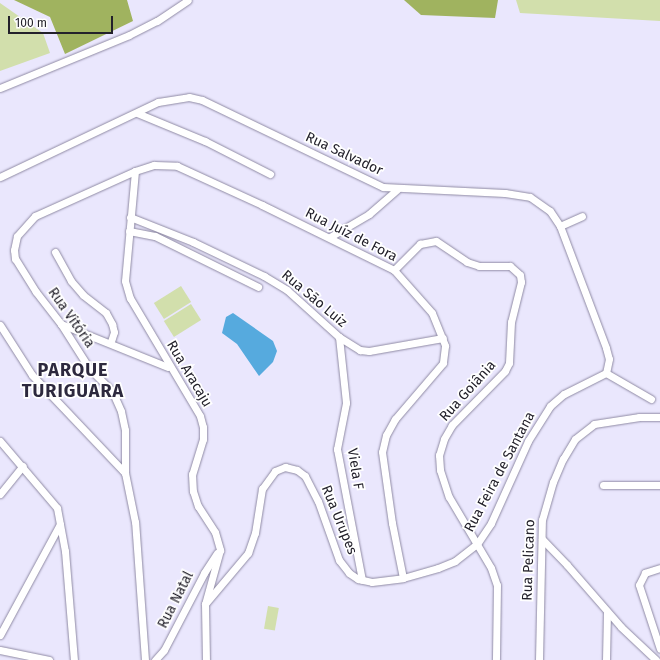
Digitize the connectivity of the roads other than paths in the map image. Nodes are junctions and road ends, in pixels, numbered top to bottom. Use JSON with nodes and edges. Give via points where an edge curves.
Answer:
{"nodes":[{"id":1,"x":188,"y":0,"type":"edge"},
{"id":2,"x":0,"y":88,"type":"edge"},
{"id":3,"x":137,"y":113,"type":"junction"},
{"id":4,"x":154,"y":165,"type":"joint"},
{"id":5,"x":135,"y":171,"type":"junction"},
{"id":6,"x":270,"y":174,"type":"dead end"},
{"id":7,"x":0,"y":177,"type":"edge"},
{"id":8,"x":397,"y":190,"type":"junction"},
{"id":9,"x":582,"y":216,"type":"dead end"},
{"id":10,"x":130,"y":217,"type":"junction"},
{"id":11,"x":560,"y":226,"type":"junction"},
{"id":12,"x":128,"y":231,"type":"junction"},
{"id":13,"x":330,"y":237,"type":"junction"},
{"id":14,"x":55,"y":252,"type":"dead end"},
{"id":15,"x":394,"y":270,"type":"junction"},
{"id":16,"x":258,"y":286,"type":"dead end"},
{"id":17,"x":61,"y":324,"type":"junction"},
{"id":18,"x":0,"y":325,"type":"edge"},
{"id":19,"x":339,"y":337,"type":"junction"},
{"id":20,"x":443,"y":338,"type":"junction"},
{"id":21,"x":110,"y":342,"type":"junction"},
{"id":22,"x":169,"y":367,"type":"junction"},
{"id":23,"x":606,"y":373,"type":"junction"},
{"id":24,"x":651,"y":399,"type":"dead end"},
{"id":25,"x":660,"y":417,"type":"edge"},
{"id":26,"x":0,"y":440,"type":"edge"},
{"id":27,"x":23,"y":466,"type":"junction"},
{"id":28,"x":125,"y":473,"type":"junction"},
{"id":29,"x":603,"y":485,"type":"dead end"},
{"id":30,"x":660,"y":485,"type":"edge"},
{"id":31,"x":0,"y":494,"type":"edge"},
{"id":32,"x":60,"y":524,"type":"junction"},
{"id":33,"x":542,"y":539,"type":"junction"},
{"id":34,"x":477,"y":544,"type":"junction"},
{"id":35,"x":220,"y":550,"type":"junction"},
{"id":36,"x":660,"y":568,"type":"edge"},
{"id":37,"x":403,"y":578,"type":"junction"},
{"id":38,"x":362,"y":580,"type":"junction"},
{"id":39,"x":205,"y":604,"type":"junction"},
{"id":40,"x":607,"y":612,"type":"junction"},
{"id":41,"x":621,"y":627,"type":"junction"},
{"id":42,"x":0,"y":635,"type":"edge"},
{"id":43,"x":605,"y":635,"type":"junction"},
{"id":44,"x":660,"y":649,"type":"edge"},
{"id":45,"x":0,"y":650,"type":"edge"},
{"id":46,"x":49,"y":660,"type":"edge"},
{"id":47,"x":74,"y":660,"type":"edge"},
{"id":48,"x":146,"y":660,"type":"edge"},
{"id":49,"x":155,"y":660,"type":"edge"},
{"id":50,"x":206,"y":660,"type":"edge"},
{"id":51,"x":496,"y":660,"type":"edge"},
{"id":52,"x":539,"y":660,"type":"edge"},
{"id":53,"x":606,"y":660,"type":"edge"},
{"id":54,"x":656,"y":660,"type":"edge"}],
"edges":[{"from":1,"to":2,"type":"street","via":[[157,21],[129,35]]},
{"from":3,"to":6,"type":"street","via":[[205,141]]},
{"from":3,"to":7,"type":"street","name":"Rua Salvador"},
{"from":3,"to":8,"type":"street","name":"Rua Salvador","via":[[173,98],[202,100],[371,183]]},
{"from":4,"to":5,"type":"street","name":"Rua Vitória"},
{"from":4,"to":13,"type":"street","name":"Rua Juíz de Fora","via":[[166,164],[188,170]]},
{"from":5,"to":10,"type":"street","name":"Rua Aracaju"},
{"from":5,"to":17,"type":"street","name":"Rua Vitória","via":[[35,216],[17,236],[15,259]]},
{"from":8,"to":11,"type":"street","name":"Rua Salvador","via":[[516,194],[540,202]]},
{"from":8,"to":13,"type":"street","via":[[369,214]]},
{"from":9,"to":11,"type":"street"},
{"from":10,"to":12,"type":"street","name":"Rua Aracaju"},
{"from":10,"to":19,"type":"street","name":"Rua São Luiz","via":[[193,242],[264,276],[296,298]]},
{"from":11,"to":23,"type":"street","name":"Rua Salvador","via":[[606,348]]},
{"from":12,"to":16,"type":"street","via":[[155,236]]},
{"from":12,"to":22,"type":"street","name":"Rua Aracaju","via":[[125,267],[130,298]]},
{"from":13,"to":15,"type":"street","name":"Rua Juíz de Fora"},
{"from":14,"to":21,"type":"street","via":[[71,281],[83,295],[106,313],[114,332]]},
{"from":15,"to":20,"type":"street","name":"Rua Juíz de Fora","via":[[432,313]]},
{"from":15,"to":34,"type":"street","name":"Rua Goiânia","via":[[420,244],[436,241],[467,262],[478,266],[510,266],[520,275],[521,282],[511,322],[510,363],[452,425],[439,455],[440,470],[449,497]]},
{"from":17,"to":21,"type":"street"},
{"from":17,"to":28,"type":"street","name":"Rua Vitória","via":[[89,368],[112,391],[118,404],[125,430]]},
{"from":18,"to":28,"type":"street","via":[[32,375]]},
{"from":19,"to":20,"type":"street","name":"Rua São Luiz","via":[[356,348],[369,351]]},
{"from":19,"to":38,"type":"street","name":"Viela F","via":[[346,403],[336,449]]},
{"from":20,"to":37,"type":"street","name":"Rua Juíz de Fora","via":[[443,363],[395,419],[386,435],[382,452]]},
{"from":21,"to":22,"type":"street"},
{"from":22,"to":35,"type":"street","name":"Rua Aracaju","via":[[200,416],[203,438],[192,474],[193,491],[198,506],[215,532]]},
{"from":23,"to":24,"type":"street"},
{"from":23,"to":34,"type":"street","name":"Rua Feira de Santana","via":[[564,394],[550,406],[528,441],[491,523]]},
{"from":25,"to":33,"type":"street","name":"Rua Pelicano","via":[[601,422],[584,430],[575,439],[549,493],[542,520]]},
{"from":26,"to":27,"type":"street"},
{"from":27,"to":31,"type":"street"},
{"from":27,"to":32,"type":"street","via":[[53,502]]},
{"from":28,"to":48,"type":"street","name":"Rua Vitória","via":[[135,522]]},
{"from":29,"to":30,"type":"street"},
{"from":32,"to":42,"type":"street"},
{"from":32,"to":47,"type":"street"},
{"from":33,"to":40,"type":"street"},
{"from":33,"to":52,"type":"street","name":"Rua Pelicano"},
{"from":34,"to":37,"type":"street","via":[[455,561]]},
{"from":34,"to":51,"type":"street","via":[[497,585]]},
{"from":35,"to":39,"type":"street"},
{"from":35,"to":49,"type":"street","name":"Rua Natal","via":[[204,573],[164,650]]},
{"from":36,"to":44,"type":"street","via":[[645,573],[639,585]]},
{"from":37,"to":38,"type":"street"},
{"from":38,"to":39,"type":"street","name":"Rua Urupes","via":[[349,573],[339,560],[318,501],[305,476],[285,467],[275,471],[262,489],[255,533],[248,553]]},
{"from":39,"to":50,"type":"street"},
{"from":40,"to":41,"type":"street"},
{"from":40,"to":43,"type":"street"},
{"from":41,"to":43,"type":"street","via":[[615,626]]},
{"from":41,"to":54,"type":"street"},
{"from":43,"to":53,"type":"street"},
{"from":45,"to":46,"type":"street"}]}
